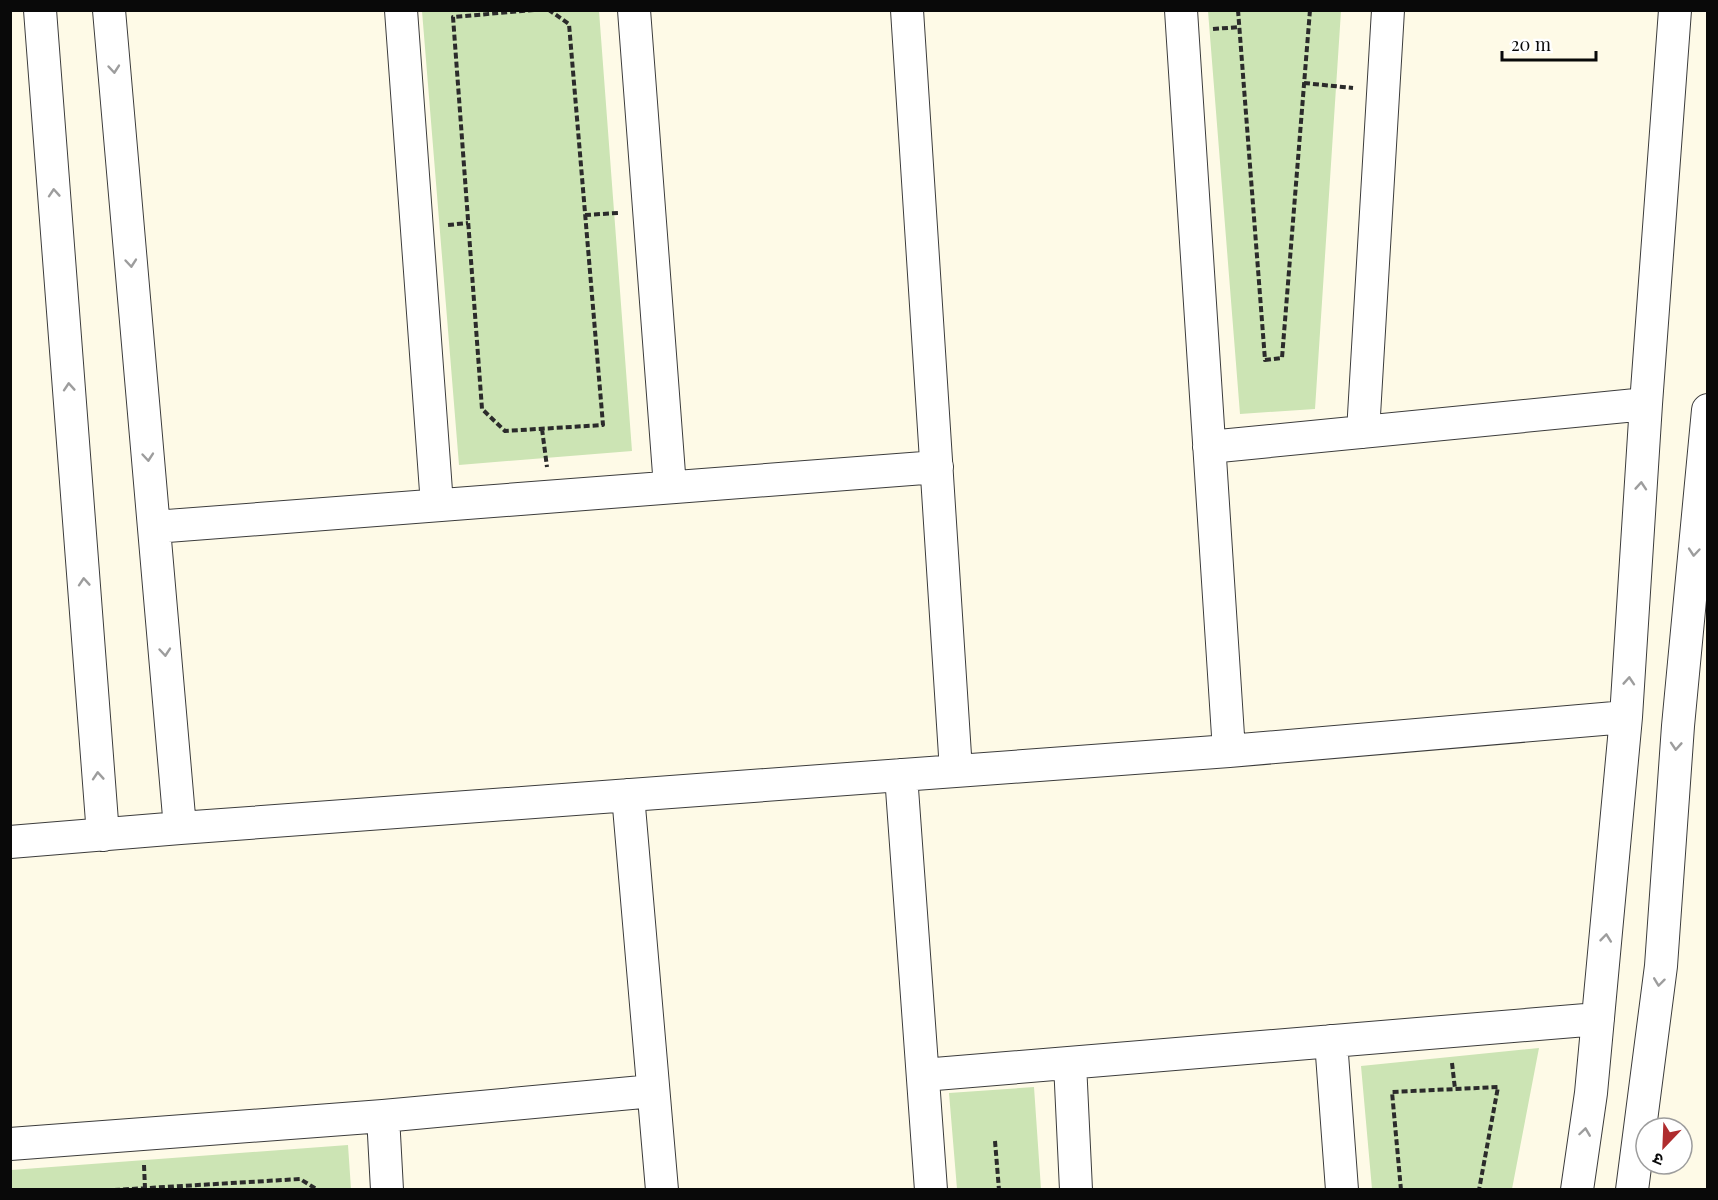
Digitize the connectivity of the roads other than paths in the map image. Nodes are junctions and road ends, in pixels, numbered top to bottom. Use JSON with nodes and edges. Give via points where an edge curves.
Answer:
{"nodes":[{"id":1,"x":40,"y":10,"type":"edge"},
{"id":2,"x":109,"y":10,"type":"edge"},
{"id":3,"x":401,"y":10,"type":"edge"},
{"id":4,"x":634,"y":10,"type":"edge"},
{"id":5,"x":908,"y":10,"type":"edge"},
{"id":6,"x":1181,"y":10,"type":"edge"},
{"id":7,"x":1388,"y":10,"type":"edge"},
{"id":8,"x":1675,"y":10,"type":"edge"},
{"id":9,"x":1646,"y":404,"type":"junction"},
{"id":10,"x":1707,"y":410,"type":"edge"},
{"id":11,"x":1363,"y":432,"type":"junction"},
{"id":12,"x":1209,"y":447,"type":"junction"},
{"id":13,"x":937,"y":467,"type":"junction"},
{"id":14,"x":670,"y":487,"type":"junction"},
{"id":15,"x":437,"y":506,"type":"junction"},
{"id":16,"x":154,"y":527,"type":"junction"},
{"id":17,"x":1626,"y":717,"type":"junction"},
{"id":18,"x":1229,"y":751,"type":"junction"},
{"id":19,"x":956,"y":771,"type":"junction"},
{"id":20,"x":901,"y":775,"type":"junction"},
{"id":21,"x":628,"y":795,"type":"junction"},
{"id":22,"x":180,"y":828,"type":"junction"},
{"id":23,"x":103,"y":835,"type":"junction"},
{"id":24,"x":10,"y":842,"type":"edge"},
{"id":25,"x":1598,"y":1019,"type":"junction"},
{"id":26,"x":1331,"y":1041,"type":"junction"},
{"id":27,"x":1070,"y":1063,"type":"junction"},
{"id":28,"x":923,"y":1076,"type":"junction"},
{"id":29,"x":653,"y":1091,"type":"junction"},
{"id":30,"x":383,"y":1116,"type":"junction"},
{"id":31,"x":10,"y":1144,"type":"edge"},
{"id":32,"x":387,"y":1190,"type":"edge"},
{"id":33,"x":662,"y":1190,"type":"edge"},
{"id":34,"x":931,"y":1190,"type":"edge"},
{"id":35,"x":1076,"y":1190,"type":"edge"},
{"id":36,"x":1342,"y":1190,"type":"edge"},
{"id":37,"x":1577,"y":1190,"type":"edge"},
{"id":38,"x":1632,"y":1190,"type":"edge"}],
"edges":[{"from":23,"to":1,"type":"street","one_way":true},
{"from":2,"to":16,"type":"street","one_way":true},
{"from":3,"to":15,"type":"street"},
{"from":4,"to":14,"type":"street"},
{"from":5,"to":13,"type":"street"},
{"from":6,"to":12,"type":"street"},
{"from":7,"to":11,"type":"street"},
{"from":8,"to":9,"type":"street"},
{"from":9,"to":11,"type":"street"},
{"from":17,"to":9,"type":"street","one_way":true},
{"from":10,"to":38,"type":"street","one_way":true,"via":[[1661,966]]},
{"from":11,"to":12,"type":"street"},
{"from":12,"to":18,"type":"street"},
{"from":13,"to":14,"type":"street"},
{"from":13,"to":19,"type":"street"},
{"from":14,"to":15,"type":"street"},
{"from":15,"to":16,"type":"street"},
{"from":16,"to":22,"type":"street","one_way":true},
{"from":17,"to":18,"type":"street"},
{"from":25,"to":17,"type":"street","one_way":true},
{"from":18,"to":19,"type":"street"},
{"from":19,"to":20,"type":"street"},
{"from":20,"to":21,"type":"street"},
{"from":20,"to":28,"type":"street"},
{"from":21,"to":22,"type":"street"},
{"from":21,"to":29,"type":"street"},
{"from":22,"to":23,"type":"street"},
{"from":23,"to":24,"type":"street"},
{"from":25,"to":26,"type":"street"},
{"from":37,"to":25,"type":"street","one_way":true},
{"from":26,"to":27,"type":"street"},
{"from":26,"to":36,"type":"street"},
{"from":27,"to":28,"type":"street"},
{"from":27,"to":35,"type":"street"},
{"from":28,"to":34,"type":"street"},
{"from":29,"to":30,"type":"street"},
{"from":29,"to":33,"type":"street"},
{"from":30,"to":31,"type":"street"},
{"from":30,"to":32,"type":"street"}]}
